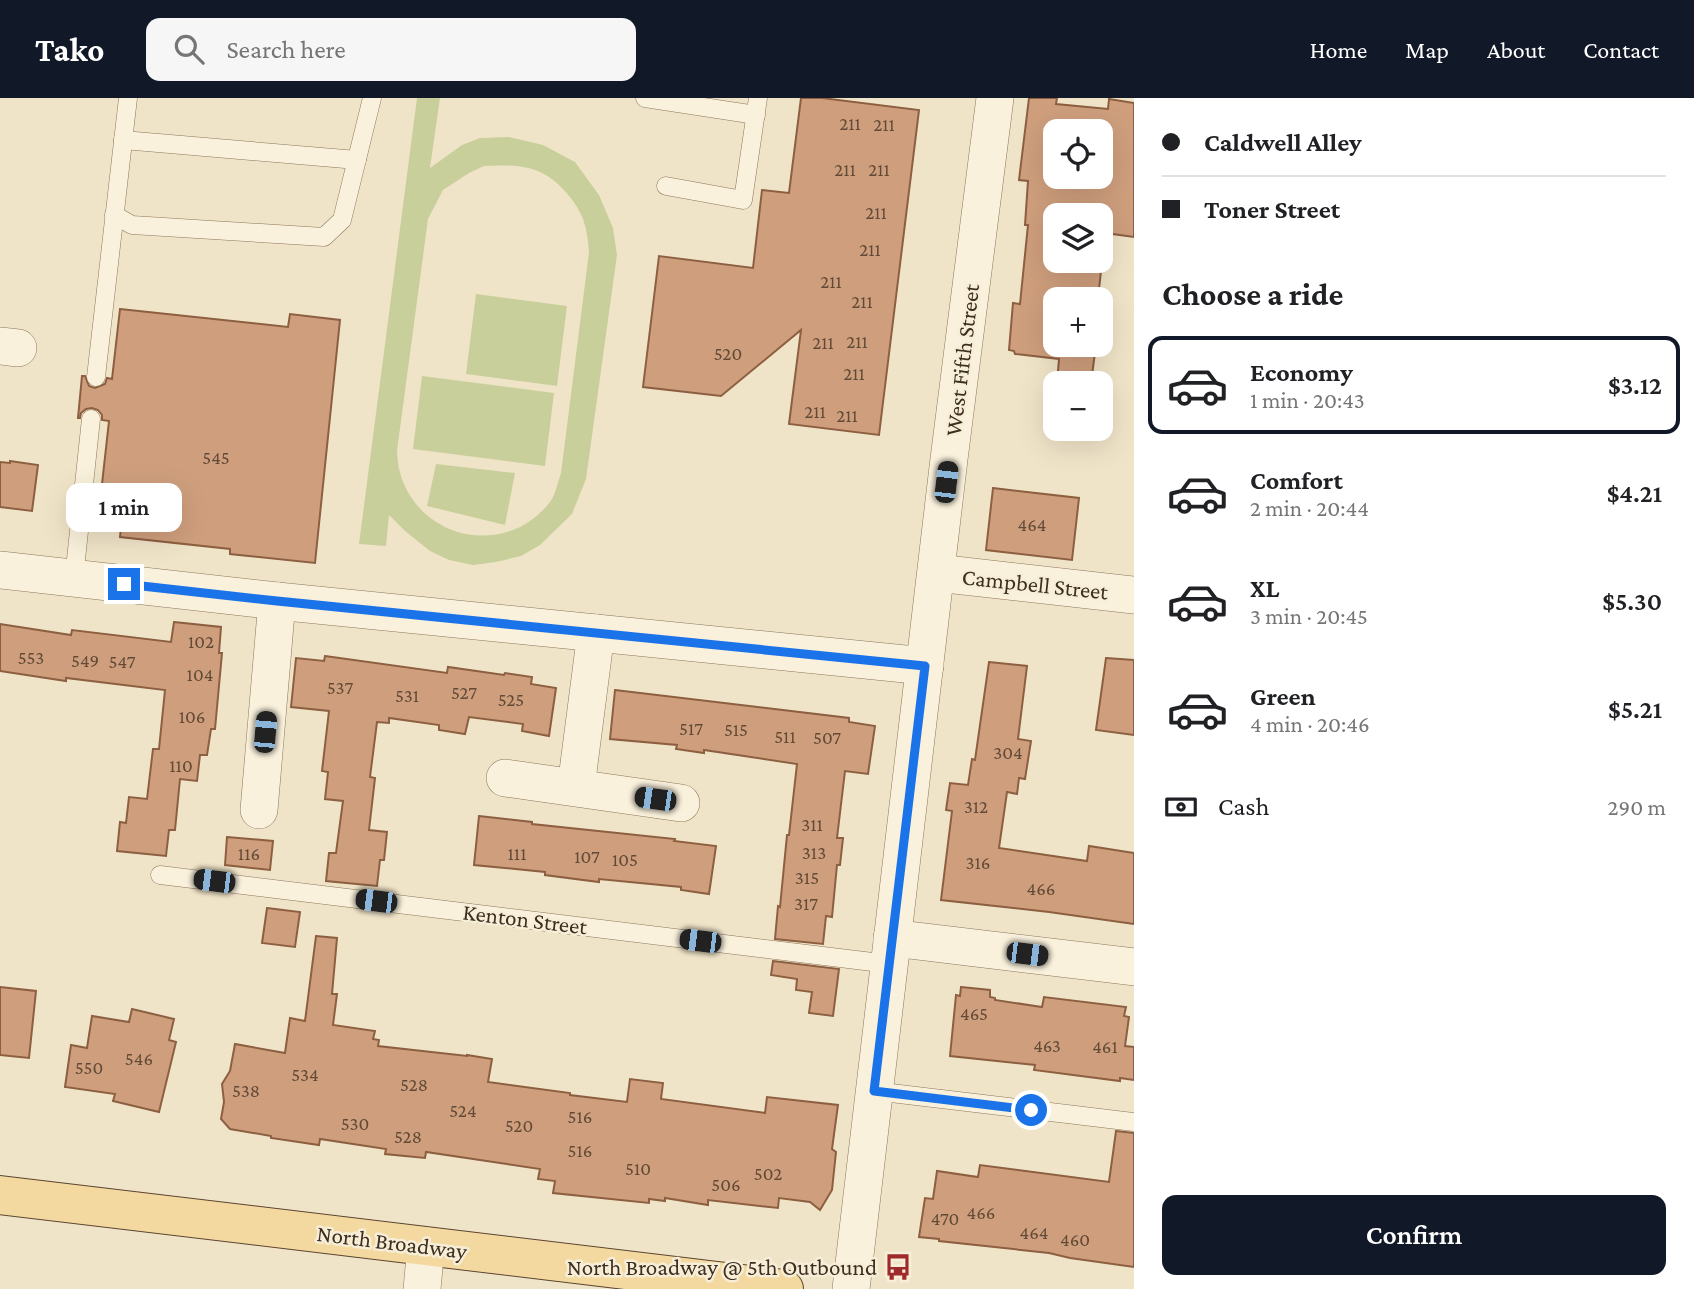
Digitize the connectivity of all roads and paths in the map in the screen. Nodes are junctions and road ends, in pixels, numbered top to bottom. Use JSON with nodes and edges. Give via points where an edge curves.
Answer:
{"nodes":[{"id":1,"x":128,"y":98,"type":"edge"},
{"id":2,"x":372,"y":98,"type":"edge"},
{"id":3,"x":645,"y":98,"type":"edge"},
{"id":4,"x":995,"y":98,"type":"edge"},
{"id":5,"x":685,"y":101,"type":"edge"},
{"id":6,"x":757,"y":107,"type":"edge"},
{"id":7,"x":123,"y":140,"type":"junction"},
{"id":8,"x":357,"y":160,"type":"junction"},
{"id":9,"x":666,"y":186,"type":"dead end"},
{"id":10,"x":114,"y":215,"type":"junction"},
{"id":11,"x":96,"y":377,"type":"dead end"},
{"id":12,"x":91,"y":419,"type":"dead end"},
{"id":13,"x":0,"y":570,"type":"edge"},
{"id":14,"x":937,"y":573,"type":"junction"},
{"id":15,"x":74,"y":578,"type":"junction"},
{"id":16,"x":1134,"y":595,"type":"edge"},
{"id":17,"x":277,"y":601,"type":"junction"},
{"id":18,"x":596,"y":633,"type":"junction"},
{"id":19,"x":925,"y":666,"type":"junction"},
{"id":20,"x":505,"y":778,"type":"dead end"},
{"id":21,"x":576,"y":787,"type":"junction"},
{"id":22,"x":681,"y":803,"type":"dead end"},
{"id":23,"x":259,"y":810,"type":"dead end"},
{"id":24,"x":160,"y":875,"type":"dead end"},
{"id":25,"x":891,"y":951,"type":"junction"},
{"id":26,"x":1134,"y":967,"type":"edge"},
{"id":27,"x":874,"y":1091,"type":"junction"},
{"id":28,"x":1134,"y":1122,"type":"edge"},
{"id":29,"x":0,"y":1195,"type":"edge"},
{"id":30,"x":426,"y":1246,"type":"junction"},
{"id":31,"x":422,"y":1289,"type":"edge"},
{"id":32,"x":784,"y":1289,"type":"edge"},
{"id":33,"x":851,"y":1289,"type":"edge"}],
"edges":[{"from":1,"to":7,"type":"lane"},
{"from":2,"to":8,"type":"lane"},
{"from":3,"to":5,"type":"lane"},
{"from":4,"to":14,"type":"street","name":"West Fifth Street"},
{"from":5,"to":6,"type":"lane"},
{"from":6,"to":9,"type":"lane","via":[[743,200]]},
{"from":7,"to":8,"type":"lane"},
{"from":7,"to":10,"type":"lane"},
{"from":8,"to":10,"type":"lane","via":[[342,220],[324,237],[132,225]]},
{"from":10,"to":11,"type":"lane"},
{"from":12,"to":15,"type":"lane"},
{"from":13,"to":15,"type":"street"},
{"from":14,"to":16,"type":"street","name":"Campbell Street"},
{"from":14,"to":19,"type":"street","name":"West Fifth Street"},
{"from":15,"to":17,"type":"street"},
{"from":17,"to":18,"type":"street"},
{"from":17,"to":23,"type":"street"},
{"from":18,"to":19,"type":"street"},
{"from":18,"to":21,"type":"street"},
{"from":19,"to":25,"type":"street","name":"West Fifth Street"},
{"from":20,"to":21,"type":"street"},
{"from":21,"to":22,"type":"street"},
{"from":24,"to":25,"type":"lane","name":"Kenton Street"},
{"from":25,"to":26,"type":"street","name":"Kenton Street"},
{"from":25,"to":27,"type":"street","name":"West Fifth Street"},
{"from":27,"to":28,"type":"lane"},
{"from":27,"to":33,"type":"street","name":"West Fifth Street"},
{"from":29,"to":30,"type":"main road","name":"North Broadway"},
{"from":30,"to":31,"type":"street"},
{"from":30,"to":32,"type":"main road","name":"North Broadway"}]}
